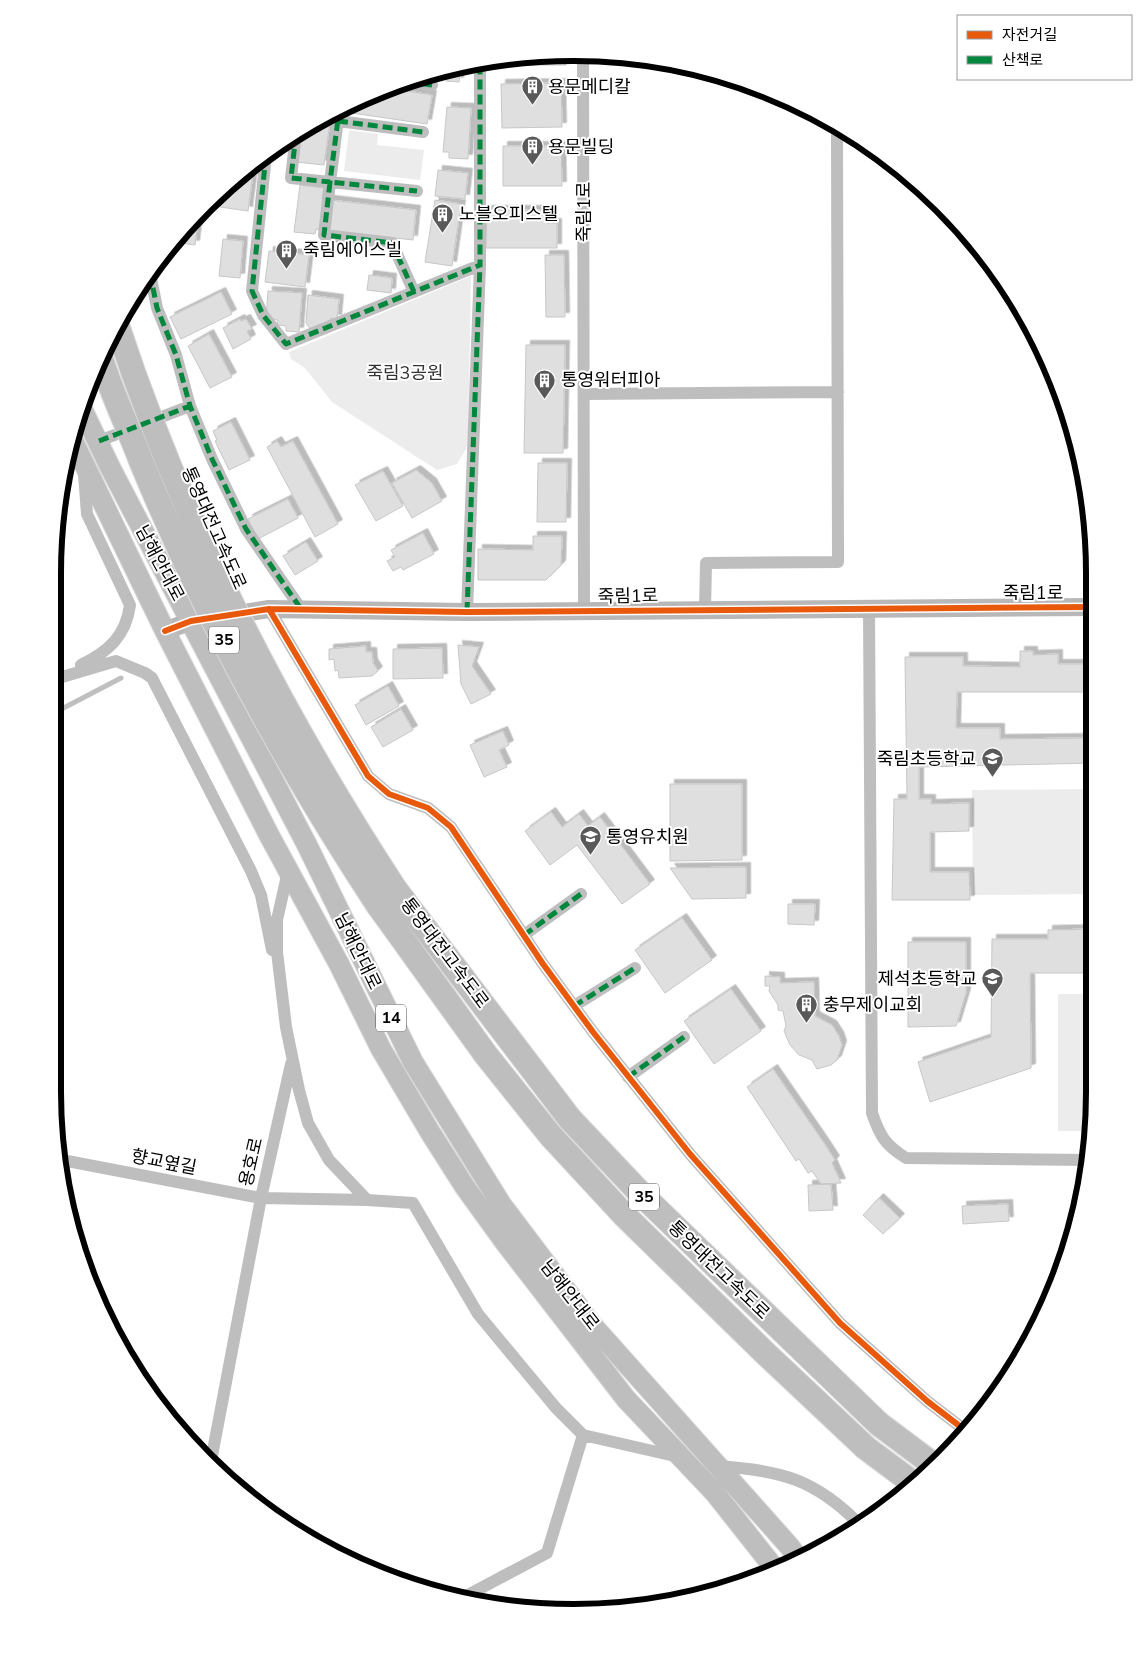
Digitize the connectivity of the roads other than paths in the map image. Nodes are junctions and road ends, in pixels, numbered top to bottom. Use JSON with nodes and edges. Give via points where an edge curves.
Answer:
{"nodes":[{"id":1,"x":583,"y":61,"type":"edge"},
{"id":2,"x":480,"y":70,"type":"edge"},
{"id":3,"x":423,"y":84,"type":"edge"},
{"id":4,"x":432,"y":85,"type":"dead end"},
{"id":5,"x":342,"y":117,"type":"edge"},
{"id":6,"x":339,"y":118,"type":"edge"},
{"id":7,"x":423,"y":132,"type":"dead end"},
{"id":8,"x":837,"y":135,"type":"edge"},
{"id":9,"x":295,"y":144,"type":"edge"},
{"id":10,"x":265,"y":165,"type":"edge"},
{"id":11,"x":330,"y":182,"type":"junction"},
{"id":12,"x":417,"y":191,"type":"dead end"},
{"id":13,"x":480,"y":265,"type":"junction"},
{"id":14,"x":152,"y":283,"type":"edge"},
{"id":15,"x":414,"y":292,"type":"junction"},
{"id":16,"x":121,"y":335,"type":"edge"},
{"id":17,"x":104,"y":368,"type":"edge"},
{"id":18,"x":838,"y":392,"type":"junction"},
{"id":19,"x":584,"y":394,"type":"junction"},
{"id":20,"x":190,"y":406,"type":"junction"},
{"id":21,"x":86,"y":416,"type":"edge"},
{"id":22,"x":99,"y":440,"type":"junction"},
{"id":23,"x":77,"y":449,"type":"edge"},
{"id":24,"x":83,"y":462,"type":"junction"},
{"id":25,"x":1086,"y":607,"type":"edge"},
{"id":26,"x":869,"y":608,"type":"junction"},
{"id":27,"x":269,"y":609,"type":"junction"},
{"id":28,"x":301,"y":609,"type":"junction"},
{"id":29,"x":705,"y":610,"type":"junction"},
{"id":30,"x":584,"y":611,"type":"junction"},
{"id":31,"x":467,"y":612,"type":"junction"},
{"id":32,"x":191,"y":621,"type":"junction"},
{"id":33,"x":165,"y":631,"type":"junction"},
{"id":34,"x":61,"y":675,"type":"edge"},
{"id":35,"x":61,"y":676,"type":"edge"},
{"id":36,"x":288,"y":870,"type":"junction"},
{"id":37,"x":581,"y":894,"type":"dead end"},
{"id":38,"x":524,"y":935,"type":"junction"},
{"id":39,"x":635,"y":968,"type":"dead end"},
{"id":40,"x":281,"y":987,"type":"junction"},
{"id":41,"x":574,"y":1006,"type":"junction"},
{"id":42,"x":684,"y":1037,"type":"dead end"},
{"id":43,"x":292,"y":1059,"type":"junction"},
{"id":44,"x":628,"y":1077,"type":"junction"},
{"id":45,"x":1081,"y":1160,"type":"edge"},
{"id":46,"x":66,"y":1161,"type":"edge"},
{"id":47,"x":261,"y":1198,"type":"junction"},
{"id":48,"x":367,"y":1200,"type":"junction"},
{"id":49,"x":961,"y":1427,"type":"edge"},
{"id":50,"x":583,"y":1435,"type":"junction"},
{"id":51,"x":212,"y":1455,"type":"edge"},
{"id":52,"x":679,"y":1457,"type":"junction"},
{"id":53,"x":928,"y":1461,"type":"edge"},
{"id":54,"x":717,"y":1466,"type":"junction"},
{"id":55,"x":908,"y":1479,"type":"edge"},
{"id":56,"x":854,"y":1519,"type":"edge"},
{"id":57,"x":794,"y":1554,"type":"edge"},
{"id":58,"x":772,"y":1564,"type":"edge"},
{"id":59,"x":471,"y":1593,"type":"edge"}],
"edges":[{"from":1,"to":19,"type":"street","name":"죽림1로"},
{"from":2,"to":13,"type":"street"},
{"from":3,"to":4,"type":"street"},
{"from":5,"to":7,"type":"street"},
{"from":6,"to":11,"type":"street"},
{"from":8,"to":18,"type":"street"},
{"from":9,"to":11,"type":"street","via":[[291,178]]},
{"from":10,"to":15,"type":"street","via":[[252,291],[256,303],[286,344]]},
{"from":11,"to":12,"type":"street"},
{"from":11,"to":15,"type":"street","via":[[324,235],[392,243]]},
{"from":13,"to":15,"type":"street"},
{"from":13,"to":31,"type":"street"},
{"from":14,"to":20,"type":"street","via":[[157,308],[176,355]]},
{"from":16,"to":53,"type":"highway","name":"통영대전고속도로","number":"35","bridge":true,"via":[[176,481],[232,605],[336,796],[395,888],[570,1119],[642,1195],[858,1404]]},
{"from":17,"to":55,"type":"highway","name":"통영대전고속도로","number":"35","bridge":true,"via":[[158,502],[235,663],[331,833],[378,905],[486,1055],[550,1135],[625,1216],[866,1448]]},
{"from":18,"to":19,"type":"street"},
{"from":18,"to":29,"type":"street","via":[[838,562],[706,563]]},
{"from":19,"to":30,"type":"street","name":"죽림1로"},
{"from":20,"to":22,"type":"street"},
{"from":20,"to":28,"type":"street","via":[[246,529]]},
{"from":21,"to":22,"type":"main road","name":"남해안대로","number":"14"},
{"from":22,"to":32,"type":"main road","name":"남해안대로","number":"14"},
{"from":23,"to":24,"type":"main road","name":"남해안대로","number":"14"},
{"from":24,"to":33,"type":"main road","name":"남해안대로","number":"14"},
{"from":24,"to":34,"type":"street","via":[[87,514],[130,605],[129,615],[109,649]]},
{"from":25,"to":26,"type":"street","name":"죽림1로"},
{"from":26,"to":29,"type":"street","name":"죽림1로"},
{"from":26,"to":45,"type":"street","via":[[872,1113],[878,1130],[889,1148],[906,1158]]},
{"from":27,"to":28,"type":"street","name":"죽림1로"},
{"from":27,"to":32,"type":"street","name":"죽림1로"},
{"from":27,"to":38,"type":"street","via":[[368,776],[389,794],[428,808],[451,827]]},
{"from":28,"to":31,"type":"street","name":"죽림1로"},
{"from":29,"to":30,"type":"street","name":"죽림1로"},
{"from":30,"to":31,"type":"street","name":"죽림1로"},
{"from":32,"to":33,"type":"street","name":"죽림1로"},
{"from":32,"to":54,"type":"main road","name":"남해안대로","number":"14","via":[[307,845],[413,1062],[500,1204],[594,1326]]},
{"from":33,"to":36,"type":"main road","name":"남해안대로","number":"14"},
{"from":35,"to":40,"type":"street","via":[[116,661],[152,678],[261,895]]},
{"from":36,"to":40,"type":"street","name":"용호로","via":[[276,920]]},
{"from":36,"to":52,"type":"main road","name":"남해안대로","number":"14","via":[[381,1049],[465,1187],[626,1398]]},
{"from":37,"to":38,"type":"street"},
{"from":38,"to":41,"type":"street"},
{"from":39,"to":41,"type":"street"},
{"from":40,"to":43,"type":"street","name":"용호로"},
{"from":41,"to":44,"type":"street"},
{"from":42,"to":44,"type":"street"},
{"from":43,"to":47,"type":"street","name":"용호로"},
{"from":43,"to":48,"type":"street","via":[[308,1123],[328,1160]]},
{"from":44,"to":49,"type":"street","via":[[690,1154],[840,1323]]},
{"from":46,"to":47,"type":"street","name":"향교옆길"},
{"from":47,"to":48,"type":"street","name":"향교옆길"},
{"from":47,"to":51,"type":"street","name":"용호로"},
{"from":48,"to":50,"type":"street","name":"향교옆길","via":[[413,1203],[478,1314],[556,1408]]},
{"from":50,"to":52,"type":"street"},
{"from":50,"to":59,"type":"street","via":[[547,1553]]},
{"from":52,"to":58,"type":"main road","name":"남해안대로","number":"14","via":[[715,1493]]},
{"from":54,"to":56,"type":"street","via":[[776,1473],[814,1486]]},
{"from":54,"to":57,"type":"main road","name":"남해안대로","number":"14"}]}
